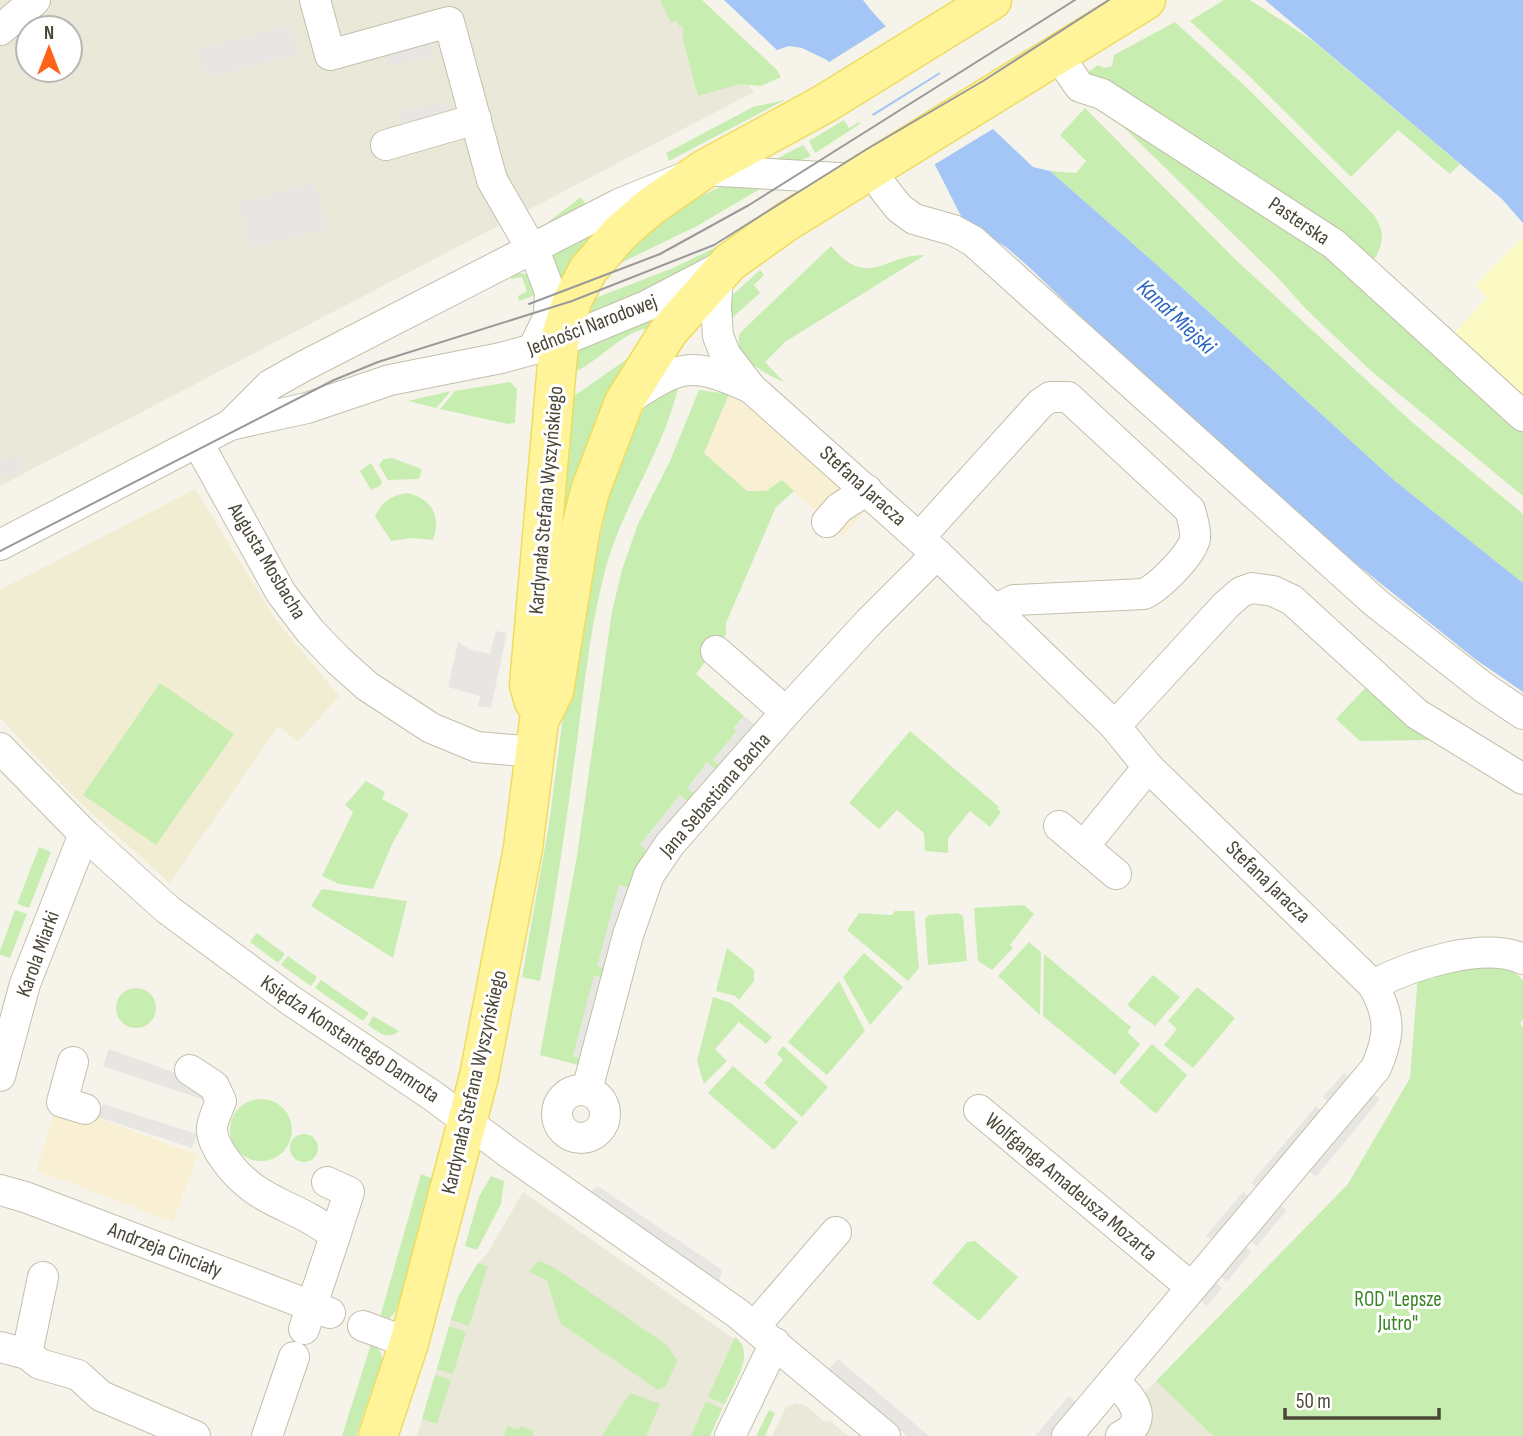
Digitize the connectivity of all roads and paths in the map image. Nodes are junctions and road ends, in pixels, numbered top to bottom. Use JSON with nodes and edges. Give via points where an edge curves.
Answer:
{"nodes":[{"id":1,"x":34,"y":0,"type":"edge"},
{"id":2,"x":315,"y":0,"type":"edge"},
{"id":3,"x":992,"y":0,"type":"edge"},
{"id":4,"x":1146,"y":0,"type":"edge"},
{"id":5,"x":0,"y":30,"type":"edge"},
{"id":6,"x":1057,"y":54,"type":"junction"},
{"id":7,"x":476,"y":119,"type":"junction"},
{"id":8,"x":386,"y":145,"type":"dead end"},
{"id":9,"x":704,"y":170,"type":"junction"},
{"id":10,"x":874,"y":177,"type":"junction"},
{"id":11,"x":531,"y":248,"type":"junction"},
{"id":12,"x":724,"y":269,"type":"junction"},
{"id":13,"x":546,"y":346,"type":"junction"},
{"id":14,"x":751,"y":388,"type":"junction"},
{"id":15,"x":624,"y":402,"type":"junction"},
{"id":16,"x":1523,"y":416,"type":"edge"},
{"id":17,"x":230,"y":425,"type":"junction"},
{"id":18,"x":198,"y":443,"type":"junction"},
{"id":19,"x":867,"y":490,"type":"junction"},
{"id":20,"x":827,"y":522,"type":"dead end"},
{"id":21,"x":0,"y":545,"type":"edge"},
{"id":22,"x":928,"y":546,"type":"junction"},
{"id":23,"x":994,"y":610,"type":"junction"},
{"id":24,"x":716,"y":651,"type":"dead end"},
{"id":25,"x":786,"y":712,"type":"junction"},
{"id":26,"x":1523,"y":714,"type":"edge"},
{"id":27,"x":1115,"y":726,"type":"junction"},
{"id":28,"x":537,"y":737,"type":"junction"},
{"id":29,"x":0,"y":748,"type":"edge"},
{"id":30,"x":1148,"y":767,"type":"junction"},
{"id":31,"x":1523,"y":779,"type":"edge"},
{"id":32,"x":1059,"y":826,"type":"dead end"},
{"id":33,"x":84,"y":834,"type":"junction"},
{"id":34,"x":1084,"y":846,"type":"junction"},
{"id":35,"x":1116,"y":874,"type":"dead end"},
{"id":36,"x":1523,"y":959,"type":"edge"},
{"id":37,"x":1373,"y":985,"type":"junction"},
{"id":38,"x":73,"y":1062,"type":"dead end"},
{"id":39,"x":190,"y":1070,"type":"dead end"},
{"id":40,"x":0,"y":1076,"type":"edge"},
{"id":41,"x":587,"y":1090,"type":"dead end"},
{"id":42,"x":85,"y":1109,"type":"dead end"},
{"id":43,"x":979,"y":1110,"type":"dead end"},
{"id":44,"x":468,"y":1121,"type":"junction"},
{"id":45,"x":327,"y":1182,"type":"dead end"},
{"id":46,"x":0,"y":1190,"type":"edge"},
{"id":47,"x":836,"y":1232,"type":"dead end"},
{"id":48,"x":335,"y":1236,"type":"junction"},
{"id":49,"x":43,"y":1277,"type":"dead end"},
{"id":50,"x":1191,"y":1287,"type":"junction"},
{"id":51,"x":363,"y":1326,"type":"dead end"},
{"id":52,"x":765,"y":1335,"type":"junction"},
{"id":53,"x":409,"y":1343,"type":"junction"},
{"id":54,"x":13,"y":1350,"type":"edge"},
{"id":55,"x":295,"y":1357,"type":"dead end"},
{"id":56,"x":1113,"y":1381,"type":"junction"},
{"id":57,"x":195,"y":1436,"type":"edge"},
{"id":58,"x":267,"y":1436,"type":"edge"},
{"id":59,"x":378,"y":1436,"type":"edge"},
{"id":60,"x":730,"y":1436,"type":"edge"},
{"id":61,"x":885,"y":1436,"type":"edge"},
{"id":62,"x":1067,"y":1436,"type":"edge"},
{"id":63,"x":1121,"y":1436,"type":"edge"}],
"edges":[{"from":1,"to":5,"type":"street"},
{"from":2,"to":7,"type":"street","via":[[330,55],[449,22]]},
{"from":3,"to":9,"type":"main road","name":"Jedności Narodowej","via":[[824,104]]},
{"from":4,"to":6,"type":"main road","name":"Jedności Narodowej"},
{"from":6,"to":10,"type":"main road","name":"Jedności Narodowej"},
{"from":6,"to":16,"type":"street","name":"Pasterska","via":[[1080,87],[1133,113],[1334,244]]},
{"from":7,"to":8,"type":"street"},
{"from":7,"to":11,"type":"street","via":[[492,180]]},
{"from":9,"to":10,"type":"street"},
{"from":9,"to":11,"type":"street","name":"Jedności Narodowej","via":[[619,204]]},
{"from":9,"to":13,"type":"main road","name":"Kardynała Stefana Wyszyńskiego","via":[[650,207],[601,252]]},
{"from":10,"to":12,"type":"main road","name":"Jedności Narodowej","via":[[786,222]]},
{"from":10,"to":26,"type":"street","via":[[914,219],[973,241],[1376,603]]},
{"from":11,"to":13,"type":"street","via":[[551,301]]},
{"from":11,"to":17,"type":"street","name":"Jedności Narodowej","via":[[292,372],[270,385]]},
{"from":12,"to":13,"type":"street","name":"Jedności Narodowej"},
{"from":12,"to":14,"type":"street","name":"Stefana Jaracza","via":[[716,306],[718,336],[725,354]]},
{"from":12,"to":15,"type":"main road","name":"Kardynała Stefana Wyszyńskiego","via":[[668,332]]},
{"from":13,"to":17,"type":"street","name":"Jedności Narodowej","via":[[390,380],[307,408]]},
{"from":13,"to":28,"type":"main road","name":"Kardynała Stefana Wyszyńskiego","via":[[529,685]]},
{"from":14,"to":15,"type":"street","name":"Stefana Jaracza","via":[[707,371],[681,370]]},
{"from":14,"to":19,"type":"street","name":"Stefana Jaracza","via":[[793,410]]},
{"from":15,"to":28,"type":"main road","name":"Kardynała Stefana Wyszyńskiego","via":[[590,491],[554,691]]},
{"from":17,"to":18,"type":"street","name":"Jedności Narodowej"},
{"from":18,"to":21,"type":"street","name":"Jedności Narodowej"},
{"from":18,"to":28,"type":"street","name":"Augusta Mosbacha","via":[[282,593],[320,643],[367,686],[431,728],[477,747]]},
{"from":19,"to":20,"type":"street"},
{"from":19,"to":22,"type":"street","name":"Stefana Jaracza"},
{"from":22,"to":23,"type":"street","name":"Stefana Jaracza"},
{"from":22,"to":23,"type":"street","name":"Jana Sebastiana Bacha","via":[[1050,397],[1068,397],[1190,510],[1195,536],[1191,548],[1155,589],[1144,594],[1014,600]]},
{"from":22,"to":25,"type":"street","name":"Jana Sebastiana Bacha","via":[[869,622]]},
{"from":23,"to":27,"type":"street","name":"Stefana Jaracza"},
{"from":24,"to":25,"type":"street"},
{"from":25,"to":41,"type":"street","name":"Jana Sebastiana Bacha","via":[[670,844],[649,875],[628,934]]},
{"from":27,"to":30,"type":"street","name":"Stefana Jaracza"},
{"from":27,"to":31,"type":"street","via":[[1226,606],[1241,592],[1259,588],[1292,600],[1417,714]]},
{"from":28,"to":44,"type":"main road","name":"Kardynała Stefana Wyszyńskiego","via":[[523,848]]},
{"from":29,"to":33,"type":"street","name":"Księdza Konstantego Damrota"},
{"from":30,"to":34,"type":"street"},
{"from":30,"to":37,"type":"street","name":"Stefana Jaracza"},
{"from":32,"to":34,"type":"street"},
{"from":33,"to":40,"type":"street","name":"Karola Miarki","via":[[26,984]]},
{"from":33,"to":44,"type":"street","name":"Księdza Konstantego Damrota","via":[[167,909],[289,1000]]},
{"from":34,"to":35,"type":"street"},
{"from":36,"to":37,"type":"street","via":[[1480,952],[1417,965]]},
{"from":37,"to":50,"type":"street","name":"Stefana Jaracza","via":[[1385,1009],[1387,1030],[1376,1069]]},
{"from":38,"to":42,"type":"street","via":[[62,1102]]},
{"from":39,"to":48,"type":"street","via":[[214,1086],[221,1101],[212,1129],[231,1168],[262,1196]]},
{"from":43,"to":50,"type":"street","name":"Wolfganga Amadeusza Mozarta"},
{"from":44,"to":52,"type":"street","name":"Księdza Konstantego Damrota"},
{"from":44,"to":53,"type":"main road","name":"Kardynała Stefana Wyszyńskiego"},
{"from":45,"to":48,"type":"street","via":[[349,1192]]},
{"from":46,"to":48,"type":"street","name":"Andrzeja Cinciały","via":[[315,1316]]},
{"from":47,"to":52,"type":"street"},
{"from":49,"to":54,"type":"street"},
{"from":50,"to":56,"type":"street","name":"Stefana Jaracza"},
{"from":51,"to":53,"type":"street"},
{"from":52,"to":60,"type":"street"},
{"from":52,"to":61,"type":"street","name":"Księdza Konstantego Damrota"},
{"from":53,"to":59,"type":"main road","name":"Kardynała Stefana Wyszyńskiego"},
{"from":54,"to":57,"type":"street","via":[[78,1375],[101,1396]]},
{"from":55,"to":58,"type":"street"},
{"from":56,"to":62,"type":"street","name":"Stefana Jaracza"},
{"from":56,"to":63,"type":"street","via":[[1136,1406],[1135,1425]]}]}
